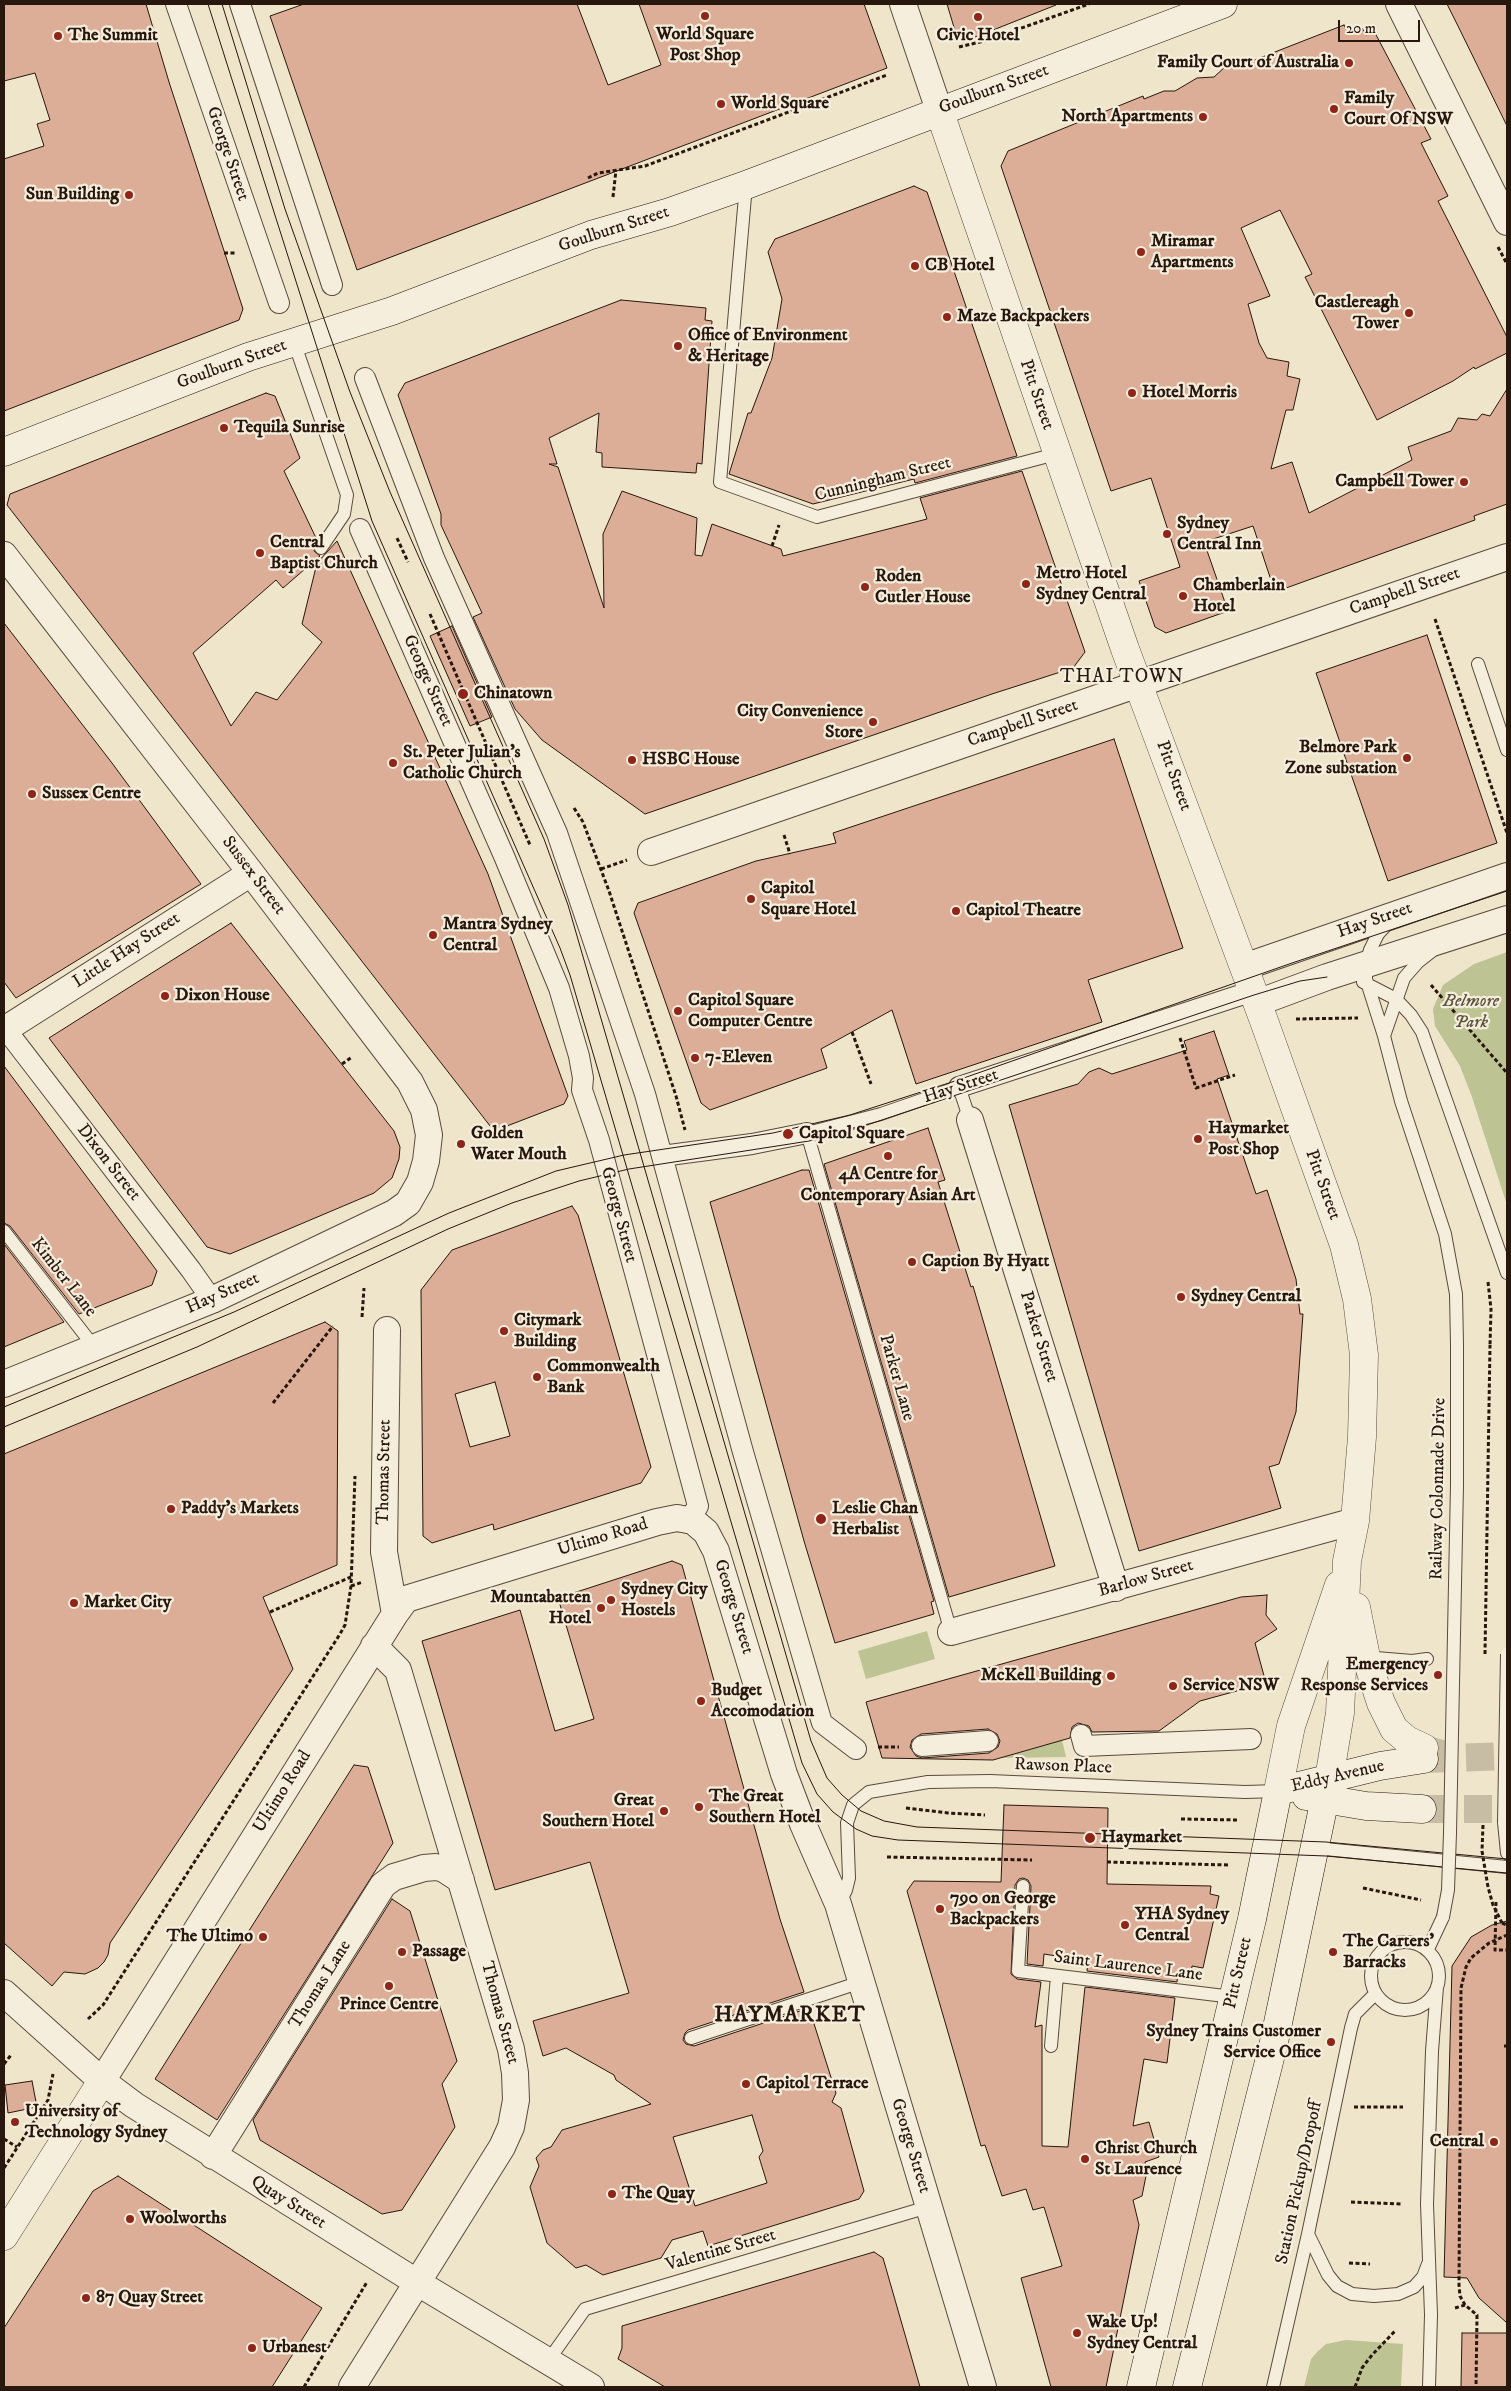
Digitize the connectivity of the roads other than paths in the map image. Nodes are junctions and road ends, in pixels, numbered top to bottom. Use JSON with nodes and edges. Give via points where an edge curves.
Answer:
{"nodes":[{"id":1,"x":176,"y":4,"type":"edge"},
{"id":2,"x":240,"y":4,"type":"edge"},
{"id":3,"x":903,"y":4,"type":"edge"},
{"id":4,"x":1223,"y":4,"type":"edge"},
{"id":5,"x":1399,"y":4,"type":"edge"},
{"id":6,"x":940,"y":110,"type":"junction"},
{"id":7,"x":746,"y":185,"type":"junction"},
{"id":8,"x":1507,"y":222,"type":"edge"},
{"id":9,"x":332,"y":285,"type":"dead end"},
{"id":10,"x":279,"y":304,"type":"dead end"},
{"id":11,"x":294,"y":342,"type":"junction"},
{"id":12,"x":365,"y":378,"type":"dead end"},
{"id":13,"x":4,"y":452,"type":"edge"},
{"id":14,"x":1056,"y":454,"type":"junction"},
{"id":15,"x":360,"y":529,"type":"dead end"},
{"id":16,"x":321,"y":548,"type":"dead end"},
{"id":17,"x":4,"y":555,"type":"edge"},
{"id":18,"x":1507,"y":557,"type":"edge"},
{"id":19,"x":1478,"y":664,"type":"dead end"},
{"id":20,"x":1140,"y":684,"type":"junction"},
{"id":21,"x":1507,"y":750,"type":"edge"},
{"id":22,"x":651,"y":852,"type":"dead end"},
{"id":23,"x":251,"y":872,"type":"junction"},
{"id":24,"x":1507,"y":876,"type":"edge"},
{"id":25,"x":1398,"y":913,"type":"junction"},
{"id":26,"x":1507,"y":919,"type":"edge"},
{"id":27,"x":1450,"y":938,"type":"junction"},
{"id":28,"x":1366,"y":974,"type":"junction"},
{"id":29,"x":1251,"y":987,"type":"junction"},
{"id":30,"x":1396,"y":999,"type":"junction"},
{"id":31,"x":4,"y":1029,"type":"edge"},
{"id":32,"x":1384,"y":1036,"type":"junction"},
{"id":33,"x":959,"y":1088,"type":"junction"},
{"id":34,"x":970,"y":1120,"type":"joint"},
{"id":35,"x":806,"y":1133,"type":"junction"},
{"id":36,"x":662,"y":1156,"type":"junction"},
{"id":37,"x":394,"y":1213,"type":"joint"},
{"id":38,"x":4,"y":1231,"type":"edge"},
{"id":39,"x":1507,"y":1273,"type":"edge"},
{"id":40,"x":212,"y":1300,"type":"junction"},
{"id":41,"x":387,"y":1330,"type":"dead end"},
{"id":42,"x":95,"y":1348,"type":"junction"},
{"id":43,"x":4,"y":1384,"type":"edge"},
{"id":44,"x":689,"y":1520,"type":"junction"},
{"id":45,"x":1355,"y":1521,"type":"junction"},
{"id":46,"x":1347,"y":1562,"type":"junction"},
{"id":47,"x":1116,"y":1588,"type":"junction"},
{"id":48,"x":395,"y":1614,"type":"junction"},
{"id":49,"x":944,"y":1634,"type":"joint"},
{"id":50,"x":374,"y":1646,"type":"junction"},
{"id":51,"x":1314,"y":1654,"type":"junction"},
{"id":52,"x":1507,"y":1654,"type":"edge"},
{"id":53,"x":1355,"y":1656,"type":"junction"},
{"id":54,"x":1426,"y":1659,"type":"dead end"},
{"id":55,"x":1081,"y":1735,"type":"dead end"},
{"id":56,"x":1251,"y":1739,"type":"dead end"},
{"id":57,"x":988,"y":1741,"type":"dead end"},
{"id":58,"x":922,"y":1746,"type":"road end"},
{"id":59,"x":856,"y":1749,"type":"road end"},
{"id":60,"x":1327,"y":1789,"type":"junction"},
{"id":61,"x":1278,"y":1791,"type":"junction"},
{"id":62,"x":1422,"y":1809,"type":"tunnel mouth"},
{"id":63,"x":1315,"y":1848,"type":"junction"},
{"id":64,"x":1507,"y":1853,"type":"edge"},
{"id":65,"x":1507,"y":1867,"type":"edge"},
{"id":66,"x":461,"y":1880,"type":"junction"},
{"id":67,"x":1023,"y":1886,"type":"dead end"},
{"id":68,"x":838,"y":1904,"type":"junction"},
{"id":69,"x":1428,"y":1949,"type":"junction"},
{"id":70,"x":1057,"y":1976,"type":"junction"},
{"id":71,"x":861,"y":1982,"type":"junction"},
{"id":72,"x":1437,"y":1987,"type":"junction"},
{"id":73,"x":4,"y":1993,"type":"edge"},
{"id":74,"x":1376,"y":1994,"type":"junction"},
{"id":75,"x":1233,"y":1997,"type":"junction"},
{"id":76,"x":691,"y":2038,"type":"dead end"},
{"id":77,"x":1051,"y":2046,"type":"dead end"},
{"id":78,"x":102,"y":2081,"type":"junction"},
{"id":79,"x":213,"y":2156,"type":"junction"},
{"id":80,"x":928,"y":2208,"type":"junction"},
{"id":81,"x":1308,"y":2234,"type":"junction"},
{"id":82,"x":4,"y":2236,"type":"edge"},
{"id":83,"x":1428,"y":2262,"type":"junction"},
{"id":84,"x":418,"y":2283,"type":"junction"},
{"id":85,"x":548,"y":2361,"type":"junction"},
{"id":86,"x":352,"y":2387,"type":"edge"},
{"id":87,"x":591,"y":2387,"type":"edge"},
{"id":88,"x":983,"y":2387,"type":"edge"},
{"id":89,"x":1141,"y":2387,"type":"edge"},
{"id":90,"x":1187,"y":2387,"type":"edge"},
{"id":91,"x":1273,"y":2387,"type":"edge"},
{"id":92,"x":1430,"y":2387,"type":"edge"}],
"edges":[{"from":1,"to":10,"type":"street","name":"George Street"},
{"from":2,"to":9,"type":"street"},
{"from":3,"to":6,"type":"street","name":"Pitt Street"},
{"from":4,"to":6,"type":"main road","name":"Goulburn Street"},
{"from":5,"to":8,"type":"street"},
{"from":6,"to":7,"type":"main road","name":"Goulburn Street"},
{"from":6,"to":14,"type":"main road","name":"Pitt Street"},
{"from":7,"to":11,"type":"main road","name":"Goulburn Street","via":[[591,235],[392,311]]},
{"from":7,"to":14,"type":"lane","name":"Cunningham Street","via":[[720,482],[817,517]]},
{"from":11,"to":13,"type":"main road","name":"Goulburn Street"},
{"from":11,"to":16,"type":"lane","via":[[347,495],[344,514]]},
{"from":12,"to":36,"type":"street","via":[[434,558],[557,833],[645,1094]]},
{"from":14,"to":20,"type":"main road","name":"Pitt Street"},
{"from":15,"to":44,"type":"street","name":"George Street","via":[[559,988],[579,1056],[582,1090],[599,1140],[698,1506]]},
{"from":17,"to":23,"type":"street","name":"Sussex Street"},
{"from":18,"to":20,"type":"street","name":"Campbell Street"},
{"from":19,"to":21,"type":"lane"},
{"from":20,"to":22,"type":"street","name":"Campbell Street"},
{"from":20,"to":29,"type":"main road","name":"Pitt Street"},
{"from":23,"to":31,"type":"street","name":"Little Hay Street"},
{"from":23,"to":37,"type":"street","name":"Sussex Street","via":[[410,1082],[424,1110],[428,1123],[428,1147],[420,1182],[408,1202]]},
{"from":24,"to":25,"type":"street","name":"Hay Street"},
{"from":25,"to":28,"type":"lane","via":[[1378,934],[1370,950]]},
{"from":25,"to":29,"type":"street","name":"Hay Street"},
{"from":26,"to":27,"type":"street","name":"Hay Street"},
{"from":27,"to":28,"type":"street","name":"Hay Street"},
{"from":27,"to":30,"type":"lane","via":[[1410,970]]},
{"from":28,"to":29,"type":"street","name":"Hay Street"},
{"from":28,"to":30,"type":"lane"},
{"from":28,"to":32,"type":"lane","name":"Railway Colonnade Drive"},
{"from":29,"to":33,"type":"street","name":"Hay Street"},
{"from":29,"to":45,"type":"main road","name":"Pitt Street","via":[[1344,1244],[1356,1299],[1364,1355]]},
{"from":30,"to":32,"type":"lane"},
{"from":30,"to":39,"type":"lane","via":[[1416,1021],[1427,1043]]},
{"from":31,"to":40,"type":"street","name":"Dixon Street"},
{"from":32,"to":69,"type":"lane","name":"Railway Colonnade Drive","bridge":true,"via":[[1401,1101],[1445,1234],[1456,1294],[1457,1495],[1451,1824],[1444,1917]]},
{"from":33,"to":34,"type":"lane","name":"Parker Street"},
{"from":33,"to":35,"type":"lane","name":"Hay Street","via":[[881,1114]]},
{"from":34,"to":47,"type":"street","name":"Parker Street"},
{"from":35,"to":36,"type":"street","name":"Hay Street"},
{"from":35,"to":49,"type":"lane","name":"Parker Lane"},
{"from":36,"to":59,"type":"street","via":[[742,1452],[822,1723]]},
{"from":37,"to":40,"type":"street","name":"Hay Street"},
{"from":38,"to":42,"type":"lane","name":"Kimber Lane"},
{"from":40,"to":42,"type":"street","name":"Hay Street"},
{"from":41,"to":48,"type":"street","name":"Thomas Street","via":[[384,1552]]},
{"from":42,"to":43,"type":"street","name":"Hay Street"},
{"from":44,"to":48,"type":"street","name":"Ultimo Road","via":[[677,1518],[657,1522],[409,1597]]},
{"from":44,"to":68,"type":"street","name":"George Street","via":[[706,1532],[716,1551],[784,1774]]},
{"from":45,"to":46,"type":"main road","name":"Pitt Street"},
{"from":45,"to":47,"type":"street","name":"Barlow Street"},
{"from":46,"to":51,"type":"main road","name":"Pitt Street"},
{"from":46,"to":53,"type":"main road"},
{"from":47,"to":49,"type":"street","name":"Barlow Street"},
{"from":48,"to":50,"type":"street","name":"Ultimo Road"},
{"from":50,"to":66,"type":"street","name":"Thomas Street","via":[[398,1670]]},
{"from":50,"to":78,"type":"street","name":"Ultimo Road"},
{"from":51,"to":53,"type":"lane"},
{"from":51,"to":61,"type":"main road","name":"Pitt Street","via":[[1291,1726]]},
{"from":52,"to":64,"type":"lane","bridge":true,"via":[[1504,1822]]},
{"from":53,"to":54,"type":"lane","via":[[1412,1661]]},
{"from":53,"to":60,"type":"main road","via":[[1340,1713]]},
{"from":53,"to":60,"type":"main road","name":"Eddy Avenue","via":[[1394,1729],[1424,1754],[1380,1766]]},
{"from":55,"to":56,"type":"street","via":[[1084,1746]]},
{"from":57,"to":58,"type":"street"},
{"from":60,"to":61,"type":"main road","name":"Eddy Avenue"},
{"from":60,"to":62,"type":"main road","name":"Eddy Avenue","via":[[1366,1806]]},
{"from":60,"to":63,"type":"main road"},
{"from":61,"to":68,"type":"lane","name":"Rawson Place","via":[[990,1781],[928,1782],[869,1792],[853,1805],[847,1824],[849,1878]]},
{"from":61,"to":75,"type":"main road","name":"Pitt Street"},
{"from":63,"to":65,"type":"lane"},
{"from":63,"to":90,"type":"main road","via":[[1274,2042]]},
{"from":66,"to":79,"type":"street","name":"Thomas Lane","via":[[436,1867],[394,1877],[383,1885]]},
{"from":66,"to":84,"type":"street","name":"Thomas Street","via":[[511,2049],[516,2100],[502,2147]]},
{"from":67,"to":70,"type":"lane","name":"Saint Laurence Lane","via":[[1018,1971]]},
{"from":68,"to":71,"type":"street","name":"George Street"},
{"from":69,"to":72,"type":"lane","via":[[1438,1970]]},
{"from":69,"to":74,"type":"lane","via":[[1402,1942],[1381,1951],[1370,1972]]},
{"from":70,"to":75,"type":"lane","name":"Saint Laurence Lane"},
{"from":70,"to":77,"type":"lane"},
{"from":71,"to":76,"type":"lane"},
{"from":71,"to":80,"type":"street","name":"George Street"},
{"from":72,"to":74,"type":"lane","via":[[1432,1997],[1414,2009],[1392,2008]]},
{"from":72,"to":83,"type":"lane","via":[[1430,2107]]},
{"from":73,"to":78,"type":"street","name":"Quay Street"},
{"from":74,"to":81,"type":"lane","name":"Station Pickup/Dropoff","via":[[1355,2014],[1351,2028]]},
{"from":75,"to":89,"type":"main road","name":"Pitt Street"},
{"from":78,"to":79,"type":"street","name":"Quay Street"},
{"from":78,"to":82,"type":"main road","name":"Ultimo Road"},
{"from":79,"to":84,"type":"street","name":"Quay Street"},
{"from":80,"to":85,"type":"lane","name":"Valentine Street","via":[[585,2309]]},
{"from":80,"to":88,"type":"street","name":"George Street"},
{"from":81,"to":83,"type":"lane","via":[[1328,2275],[1352,2294],[1398,2294],[1414,2287]]},
{"from":81,"to":91,"type":"lane","name":"Station Pickup/Dropoff"},
{"from":83,"to":92,"type":"lane"},
{"from":84,"to":85,"type":"street","name":"Quay Street"},
{"from":84,"to":86,"type":"street","name":"Thomas Street"},
{"from":85,"to":87,"type":"street","name":"Quay Street"}]}
